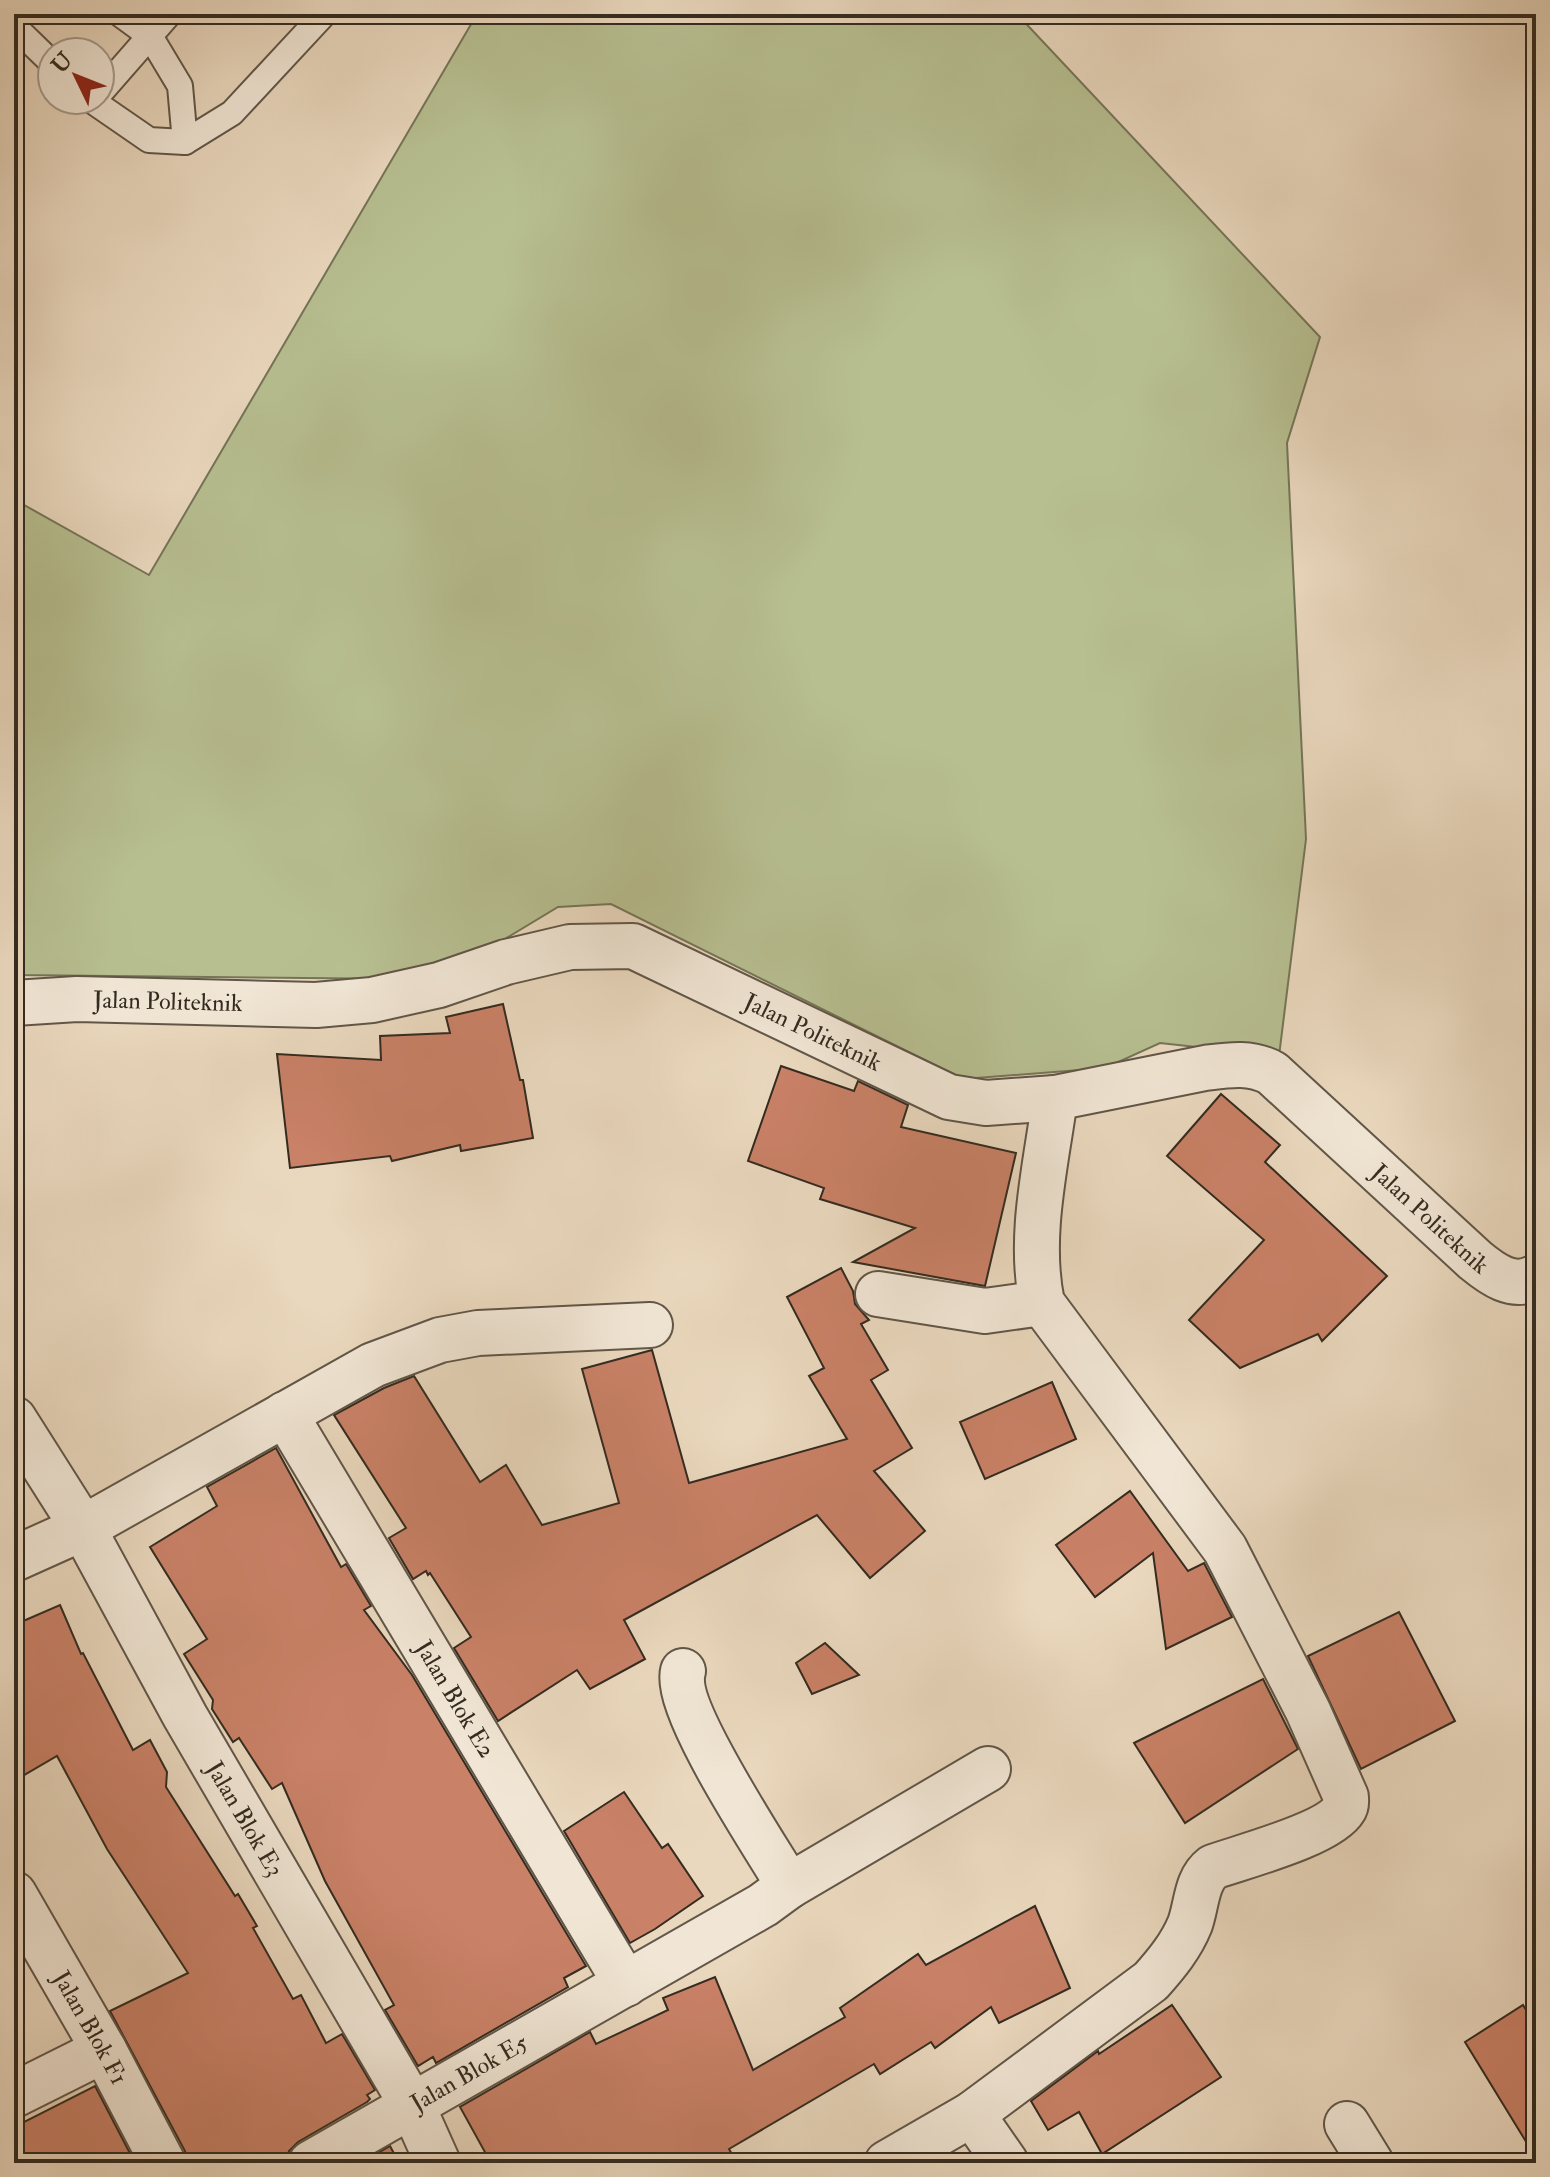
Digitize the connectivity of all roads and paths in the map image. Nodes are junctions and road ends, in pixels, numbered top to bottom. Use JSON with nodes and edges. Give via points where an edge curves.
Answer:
{"nodes":[{"id":1,"x":120,"y":14,"type":"edge"},
{"id":2,"x":169,"y":14,"type":"edge"},
{"id":3,"x":324,"y":14,"type":"edge"},
{"id":4,"x":18,"y":25,"type":"edge"},
{"id":5,"x":150,"y":36,"type":"junction"},
{"id":6,"x":36,"y":45,"type":"edge"},
{"id":7,"x":116,"y":74,"type":"edge"},
{"id":8,"x":116,"y":115,"type":"edge"},
{"id":9,"x":185,"y":142,"type":"junction"},
{"id":10,"x":14,"y":1003,"type":"edge"},
{"id":11,"x":1055,"y":1098,"type":"junction"},
{"id":12,"x":1536,"y":1277,"type":"edge"},
{"id":13,"x":878,"y":1294,"type":"dead end"},
{"id":14,"x":1042,"y":1303,"type":"junction"},
{"id":15,"x":650,"y":1325,"type":"dead end"},
{"id":16,"x":285,"y":1414,"type":"junction"},
{"id":17,"x":14,"y":1419,"type":"edge"},
{"id":18,"x":83,"y":1528,"type":"junction"},
{"id":19,"x":14,"y":1559,"type":"edge"},
{"id":20,"x":683,"y":1671,"type":"dead end"},
{"id":21,"x":988,"y":1769,"type":"dead end"},
{"id":22,"x":789,"y":1886,"type":"junction"},
{"id":23,"x":14,"y":1894,"type":"edge"},
{"id":24,"x":626,"y":1984,"type":"junction"},
{"id":25,"x":104,"y":2050,"type":"junction"},
{"id":26,"x":14,"y":2095,"type":"edge"},
{"id":27,"x":412,"y":2105,"type":"junction"},
{"id":28,"x":972,"y":2114,"type":"junction"},
{"id":29,"x":1347,"y":2124,"type":"dead end"},
{"id":30,"x":163,"y":2163,"type":"edge"},
{"id":31,"x":311,"y":2163,"type":"edge"},
{"id":32,"x":438,"y":2163,"type":"edge"},
{"id":33,"x":887,"y":2163,"type":"edge"},
{"id":34,"x":1006,"y":2163,"type":"edge"},
{"id":35,"x":1371,"y":2163,"type":"edge"}],
"edges":[{"from":1,"to":5,"type":"lane"},
{"from":2,"to":5,"type":"lane"},
{"from":3,"to":9,"type":"lane","via":[[232,113]]},
{"from":4,"to":6,"type":"lane"},
{"from":5,"to":7,"type":"lane"},
{"from":5,"to":9,"type":"lane","via":[[180,86]]},
{"from":8,"to":9,"type":"lane","via":[[149,140]]},
{"from":10,"to":11,"type":"street","name":"Jalan Politeknik","via":[[77,999],[316,1005],[372,1000],[570,947],[633,946],[949,1097],[986,1103]]},
{"from":11,"to":12,"type":"street","name":"Jalan Politeknik","via":[[1205,1068],[1258,1065],[1500,1280]]},
{"from":11,"to":14,"type":"street","via":[[1037,1239]]},
{"from":13,"to":14,"type":"street","via":[[985,1311]]},
{"from":14,"to":28,"type":"street","via":[[1225,1549],[1308,1711],[1346,1803],[1344,1811],[1324,1826],[1205,1873],[1190,1924],[1174,1955],[1151,1981]]},
{"from":15,"to":16,"type":"street","via":[[519,1329],[440,1340],[373,1365]]},
{"from":16,"to":18,"type":"street"},
{"from":16,"to":24,"type":"street","name":"Jalan Blok E2"},
{"from":17,"to":18,"type":"street","name":"Jalan Blok E3"},
{"from":18,"to":19,"type":"street"},
{"from":18,"to":27,"type":"street","name":"Jalan Blok E3","via":[[185,1716]]},
{"from":20,"to":22,"type":"street","via":[[689,1707],[726,1782]]},
{"from":21,"to":22,"type":"street","name":"Jalan Blok E5"},
{"from":22,"to":24,"type":"street","name":"Jalan Blok E5"},
{"from":23,"to":25,"type":"street","name":"Jalan Blok F1"},
{"from":24,"to":27,"type":"street","name":"Jalan Blok E5"},
{"from":25,"to":26,"type":"street"},
{"from":25,"to":30,"type":"street","name":"Jalan Blok F1"},
{"from":27,"to":31,"type":"street","name":"Jalan Blok E5"},
{"from":27,"to":32,"type":"street","name":"Jalan Blok E3"},
{"from":28,"to":33,"type":"street"},
{"from":28,"to":34,"type":"street"},
{"from":29,"to":35,"type":"street"}]}
